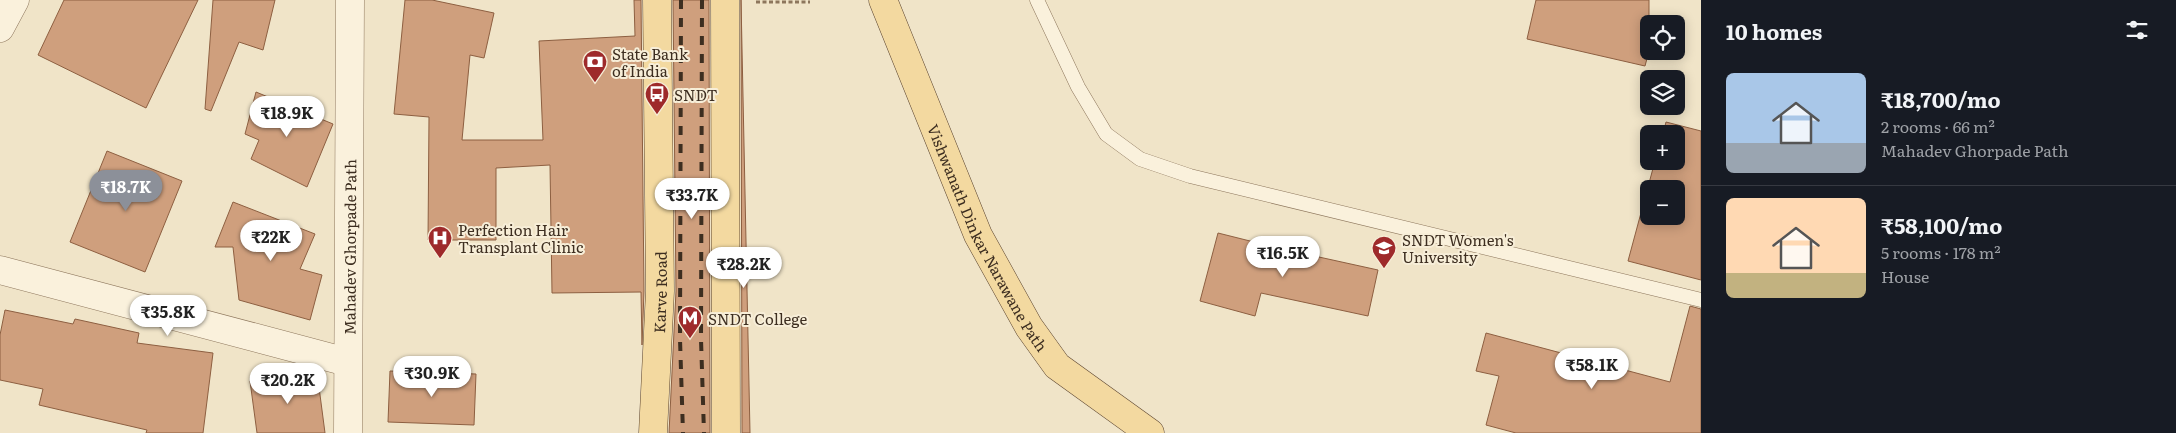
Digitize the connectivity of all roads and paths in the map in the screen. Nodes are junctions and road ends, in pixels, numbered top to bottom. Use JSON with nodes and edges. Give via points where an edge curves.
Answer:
{"nodes":[{"id":1,"x":15,"y":0,"type":"edge"},
{"id":2,"x":350,"y":0,"type":"edge"},
{"id":3,"x":657,"y":0,"type":"edge"},
{"id":4,"x":883,"y":0,"type":"edge"},
{"id":5,"x":1036,"y":0,"type":"edge"},
{"id":6,"x":725,"y":1,"type":"edge"},
{"id":7,"x":810,"y":2,"type":"dead end"},
{"id":8,"x":0,"y":28,"type":"edge"},
{"id":9,"x":0,"y":270,"type":"edge"},
{"id":10,"x":1701,"y":300,"type":"edge"},
{"id":11,"x":347,"y":362,"type":"junction"},
{"id":12,"x":348,"y":433,"type":"edge"},
{"id":13,"x":653,"y":433,"type":"edge"},
{"id":14,"x":726,"y":433,"type":"edge"},
{"id":15,"x":1150,"y":433,"type":"edge"}],
"edges":[{"from":1,"to":8,"type":"street"},
{"from":2,"to":11,"type":"street","name":"Mahadev Ghorpade Path"},
{"from":3,"to":13,"type":"main road","name":"Karve Road","via":[[660,291]]},
{"from":4,"to":15,"type":"main road","name":"Vishwanath Dinkar Narawane Path","via":[[978,235],[1029,327],[1056,366]]},
{"from":5,"to":10,"type":"lane","via":[[1078,87],[1106,134],[1140,159],[1190,176]]},
{"from":6,"to":7,"type":"path"},
{"from":6,"to":14,"type":"main road"},
{"from":9,"to":11,"type":"street"},
{"from":11,"to":12,"type":"street","name":"Mahadev Ghorpade Path"}]}
